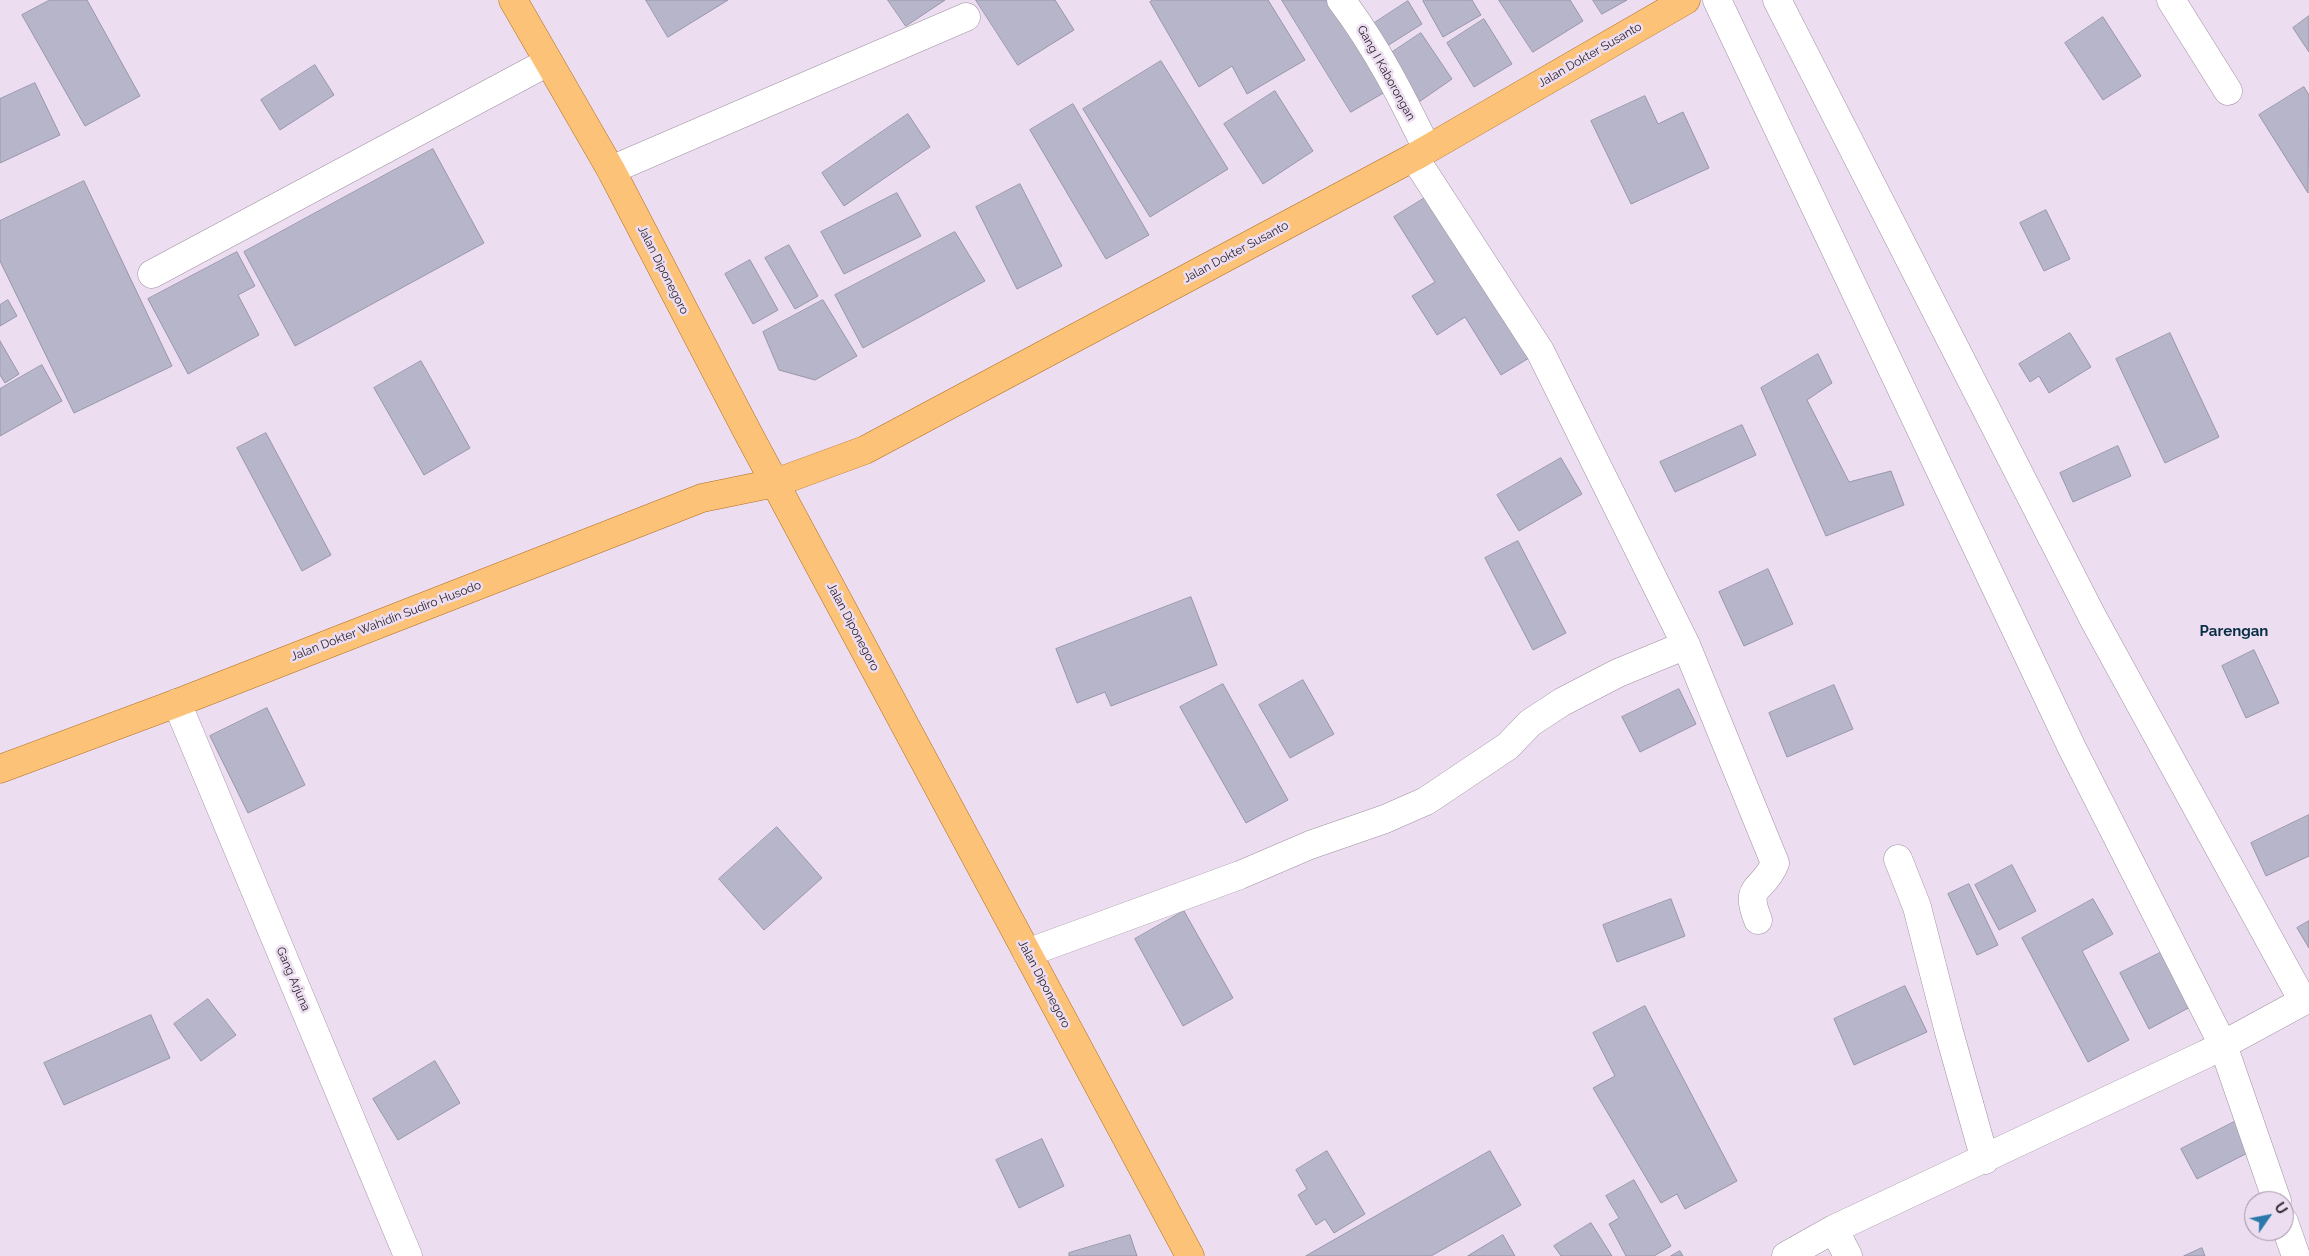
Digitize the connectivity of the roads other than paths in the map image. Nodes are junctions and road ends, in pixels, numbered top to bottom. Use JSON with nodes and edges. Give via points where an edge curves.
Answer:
{"nodes":[{"id":1,"x":513,"y":0,"type":"edge"},
{"id":2,"x":1341,"y":0,"type":"edge"},
{"id":3,"x":1686,"y":0,"type":"edge"},
{"id":4,"x":1717,"y":0,"type":"edge"},
{"id":5,"x":1777,"y":0,"type":"edge"},
{"id":6,"x":2171,"y":0,"type":"edge"},
{"id":7,"x":966,"y":17,"type":"dead end"},
{"id":8,"x":548,"y":62,"type":"junction"},
{"id":9,"x":2228,"y":90,"type":"dead end"},
{"id":10,"x":1420,"y":153,"type":"junction"},
{"id":11,"x":611,"y":170,"type":"junction"},
{"id":12,"x":152,"y":274,"type":"dead end"},
{"id":13,"x":775,"y":482,"type":"junction"},
{"id":14,"x":1686,"y":645,"type":"junction"},
{"id":15,"x":177,"y":703,"type":"junction"},
{"id":16,"x":0,"y":769,"type":"edge"},
{"id":17,"x":1898,"y":859,"type":"dead end"},
{"id":18,"x":1758,"y":920,"type":"dead end"},
{"id":19,"x":1028,"y":953,"type":"junction"},
{"id":20,"x":2306,"y":999,"type":"edge"},
{"id":21,"x":2223,"y":1045,"type":"junction"},
{"id":22,"x":1984,"y":1160,"type":"junction"},
{"id":23,"x":2274,"y":1191,"type":"edge"},
{"id":24,"x":1834,"y":1229,"type":"junction"},
{"id":25,"x":2291,"y":1241,"type":"edge"},
{"id":26,"x":408,"y":1256,"type":"edge"},
{"id":27,"x":1190,"y":1256,"type":"edge"},
{"id":28,"x":1786,"y":1256,"type":"edge"},
{"id":29,"x":1848,"y":1256,"type":"edge"},
{"id":30,"x":2296,"y":1256,"type":"edge"}],
"edges":[{"from":1,"to":8,"type":"main road","name":"Jalan Diponegoro"},
{"from":2,"to":10,"type":"street","name":"Gang I Kaborongan","via":[[1357,21],[1403,100]]},
{"from":3,"to":10,"type":"main road","name":"Jalan Dokter Susanto"},
{"from":4,"to":21,"type":"street","via":[[2072,748]]},
{"from":5,"to":20,"type":"street","via":[[2093,618]]},
{"from":6,"to":9,"type":"street"},
{"from":7,"to":11,"type":"street"},
{"from":8,"to":11,"type":"main road","name":"Jalan Diponegoro"},
{"from":8,"to":12,"type":"street"},
{"from":10,"to":13,"type":"main road","name":"Jalan Dokter Susanto","via":[[865,450]]},
{"from":10,"to":14,"type":"street","name":"Gang I Kaborongan","via":[[1540,351]]},
{"from":11,"to":13,"type":"main road","name":"Jalan Diponegoro"},
{"from":13,"to":15,"type":"main road","name":"Jalan Dokter Wahidin Sudiro Husodo","via":[[702,498]]},
{"from":13,"to":19,"type":"main road","name":"Jalan Diponegoro"},
{"from":14,"to":18,"type":"street","name":"Gang I Kaborongan","via":[[1775,863],[1753,894],[1751,903]]},
{"from":14,"to":19,"type":"street","via":[[1618,673],[1562,702],[1530,723],[1508,746],[1426,801],[1240,875]]},
{"from":15,"to":16,"type":"main road","name":"Jalan Dokter Wahidin Sudiro Husodo"},
{"from":15,"to":26,"type":"street","name":"Gang Arjuna"},
{"from":17,"to":22,"type":"street","via":[[1918,906]]},
{"from":19,"to":27,"type":"main road","name":"Jalan Diponegoro"},
{"from":20,"to":21,"type":"street"},
{"from":21,"to":22,"type":"street"},
{"from":21,"to":23,"type":"street"},
{"from":22,"to":24,"type":"street"},
{"from":24,"to":28,"type":"street"},
{"from":24,"to":29,"type":"street"},
{"from":25,"to":30,"type":"street"}]}
